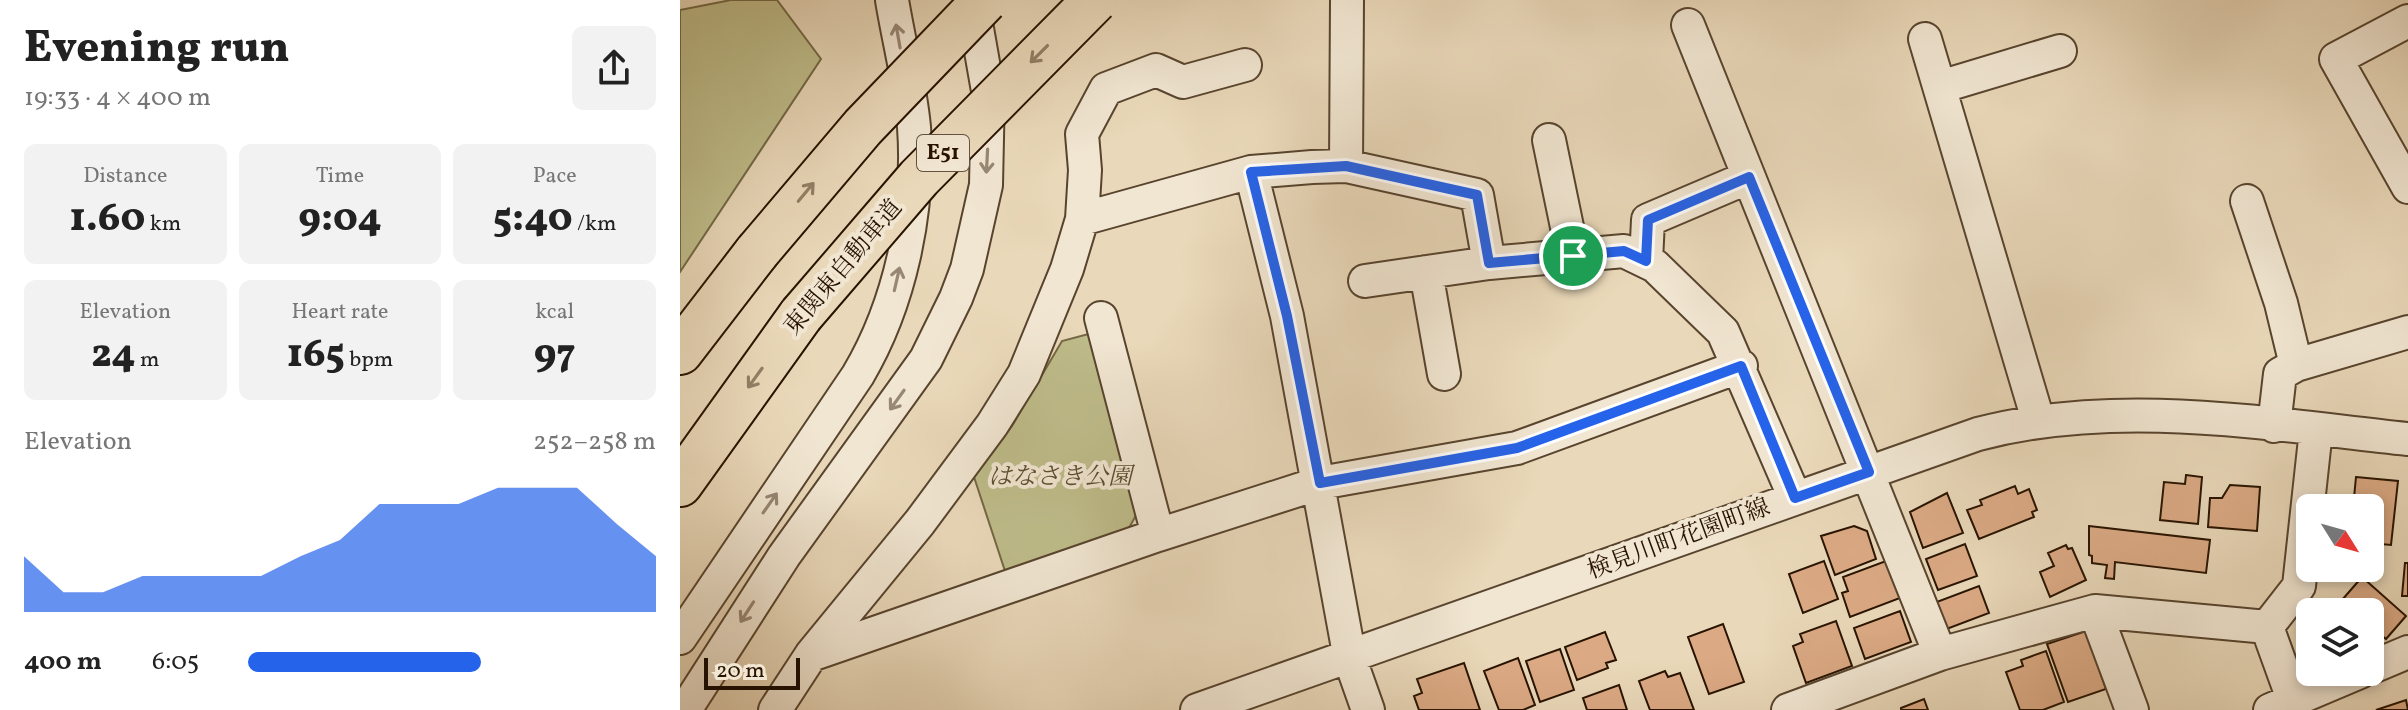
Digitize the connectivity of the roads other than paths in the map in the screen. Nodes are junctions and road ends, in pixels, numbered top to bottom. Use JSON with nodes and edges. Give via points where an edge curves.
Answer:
{"nodes":[{"id":1,"x":892,"y":0,"type":"edge"},
{"id":2,"x":972,"y":0,"type":"edge"},
{"id":3,"x":985,"y":0,"type":"edge"},
{"id":4,"x":1095,"y":0,"type":"edge"},
{"id":5,"x":1347,"y":0,"type":"edge"},
{"id":6,"x":2408,"y":21,"type":"edge"},
{"id":7,"x":1688,"y":25,"type":"dead end"},
{"id":8,"x":1925,"y":39,"type":"dead end"},
{"id":9,"x":2060,"y":51,"type":"dead end"},
{"id":10,"x":1245,"y":65,"type":"dead end"},
{"id":11,"x":1940,"y":87,"type":"junction"},
{"id":12,"x":1549,"y":140,"type":"dead end"},
{"id":13,"x":1346,"y":166,"type":"junction"},
{"id":14,"x":1251,"y":172,"type":"junction"},
{"id":15,"x":1749,"y":177,"type":"junction"},
{"id":16,"x":2408,"y":187,"type":"edge"},
{"id":17,"x":2247,"y":201,"type":"dead end"},
{"id":18,"x":1082,"y":219,"type":"junction"},
{"id":19,"x":1573,"y":256,"type":"junction"},
{"id":20,"x":1646,"y":261,"type":"junction"},
{"id":21,"x":1489,"y":263,"type":"junction"},
{"id":22,"x":1426,"y":272,"type":"junction"},
{"id":23,"x":1365,"y":281,"type":"dead end"},
{"id":24,"x":1101,"y":318,"type":"dead end"},
{"id":25,"x":2408,"y":332,"type":"edge"},
{"id":26,"x":680,"y":352,"type":"edge"},
{"id":27,"x":2296,"y":365,"type":"junction"},
{"id":28,"x":1741,"y":366,"type":"junction"},
{"id":29,"x":1444,"y":374,"type":"dead end"},
{"id":30,"x":2038,"y":420,"type":"junction"},
{"id":31,"x":2274,"y":426,"type":"junction"},
{"id":32,"x":2316,"y":430,"type":"junction"},
{"id":33,"x":2403,"y":431,"type":"edge"},
{"id":34,"x":1869,"y":472,"type":"junction"},
{"id":35,"x":1320,"y":483,"type":"junction"},
{"id":36,"x":680,"y":484,"type":"edge"},
{"id":37,"x":1795,"y":498,"type":"junction"},
{"id":38,"x":1158,"y":535,"type":"junction"},
{"id":39,"x":2095,"y":611,"type":"junction"},
{"id":40,"x":2267,"y":627,"type":"junction"},
{"id":41,"x":680,"y":638,"type":"edge"},
{"id":42,"x":2408,"y":652,"type":"edge"},
{"id":43,"x":1940,"y":654,"type":"junction"},
{"id":44,"x":811,"y":655,"type":"junction"},
{"id":45,"x":1350,"y":659,"type":"junction"},
{"id":46,"x":2384,"y":662,"type":"edge"},
{"id":47,"x":2330,"y":686,"type":"edge"},
{"id":48,"x":2287,"y":706,"type":"edge"},
{"id":49,"x":685,"y":710,"type":"edge"},
{"id":50,"x":775,"y":710,"type":"edge"},
{"id":51,"x":1197,"y":710,"type":"edge"},
{"id":52,"x":1368,"y":710,"type":"edge"},
{"id":53,"x":1788,"y":710,"type":"edge"},
{"id":54,"x":2132,"y":710,"type":"edge"}],
"edges":[{"from":41,"to":1,"type":"street","one_way":true,"via":[[858,375],[889,310],[906,242],[914,167],[914,126]]},
{"from":2,"to":49,"type":"street","one_way":true,"via":[[988,91],[986,185],[956,298],[926,359],[784,556]]},
{"from":26,"to":3,"type":"highway","one_way":true,"bridge":true,"via":[[863,127]]},
{"from":4,"to":36,"type":"highway","name":"東関東自動車道","number":"E51","one_way":true,"bridge":true,"via":[[919,178],[801,315]]},
{"from":5,"to":13,"type":"street"},
{"from":6,"to":16,"type":"street","via":[[2336,59]]},
{"from":7,"to":15,"type":"street"},
{"from":8,"to":11,"type":"street"},
{"from":9,"to":11,"type":"street"},
{"from":10,"to":18,"type":"street","via":[[1183,82],[1156,70],[1106,89],[1082,134]]},
{"from":11,"to":30,"type":"street"},
{"from":12,"to":19,"type":"street"},
{"from":13,"to":14,"type":"street"},
{"from":13,"to":21,"type":"street","via":[[1477,195]]},
{"from":14,"to":18,"type":"street"},
{"from":14,"to":35,"type":"street"},
{"from":15,"to":20,"type":"street","via":[[1648,220]]},
{"from":15,"to":34,"type":"street"},
{"from":17,"to":27,"type":"street"},
{"from":18,"to":44,"type":"street","via":[[1048,323],[1000,412],[920,522]]},
{"from":19,"to":20,"type":"street","via":[[1624,251]]},
{"from":19,"to":21,"type":"street"},
{"from":20,"to":28,"type":"street","via":[[1723,332]]},
{"from":21,"to":22,"type":"street"},
{"from":22,"to":23,"type":"street"},
{"from":22,"to":29,"type":"street"},
{"from":24,"to":38,"type":"street"},
{"from":25,"to":27,"type":"street"},
{"from":27,"to":31,"type":"street","via":[[2280,374]]},
{"from":28,"to":35,"type":"street","via":[[1517,448]]},
{"from":28,"to":37,"type":"street"},
{"from":30,"to":31,"type":"street","name":"検見川町花園町線","via":[[2145,414]]},
{"from":30,"to":34,"type":"street","name":"検見川町花園町線","via":[[1978,434]]},
{"from":31,"to":32,"type":"street","name":"検見川町花園町線"},
{"from":32,"to":33,"type":"street","name":"検見川町花園町線"},
{"from":32,"to":40,"type":"street","via":[[2299,586]]},
{"from":34,"to":37,"type":"street","name":"検見川町花園町線"},
{"from":34,"to":43,"type":"street"},
{"from":35,"to":38,"type":"street"},
{"from":35,"to":45,"type":"street"},
{"from":37,"to":45,"type":"street","name":"検見川町花園町線"},
{"from":38,"to":44,"type":"street"},
{"from":39,"to":40,"type":"street"},
{"from":39,"to":43,"type":"street"},
{"from":39,"to":54,"type":"street"},
{"from":40,"to":48,"type":"street"},
{"from":42,"to":46,"type":"street"},
{"from":43,"to":53,"type":"street"},
{"from":44,"to":50,"type":"street"},
{"from":45,"to":51,"type":"street","name":"検見川町花園町線"},
{"from":45,"to":52,"type":"street"},
{"from":47,"to":48,"type":"street"}]}
